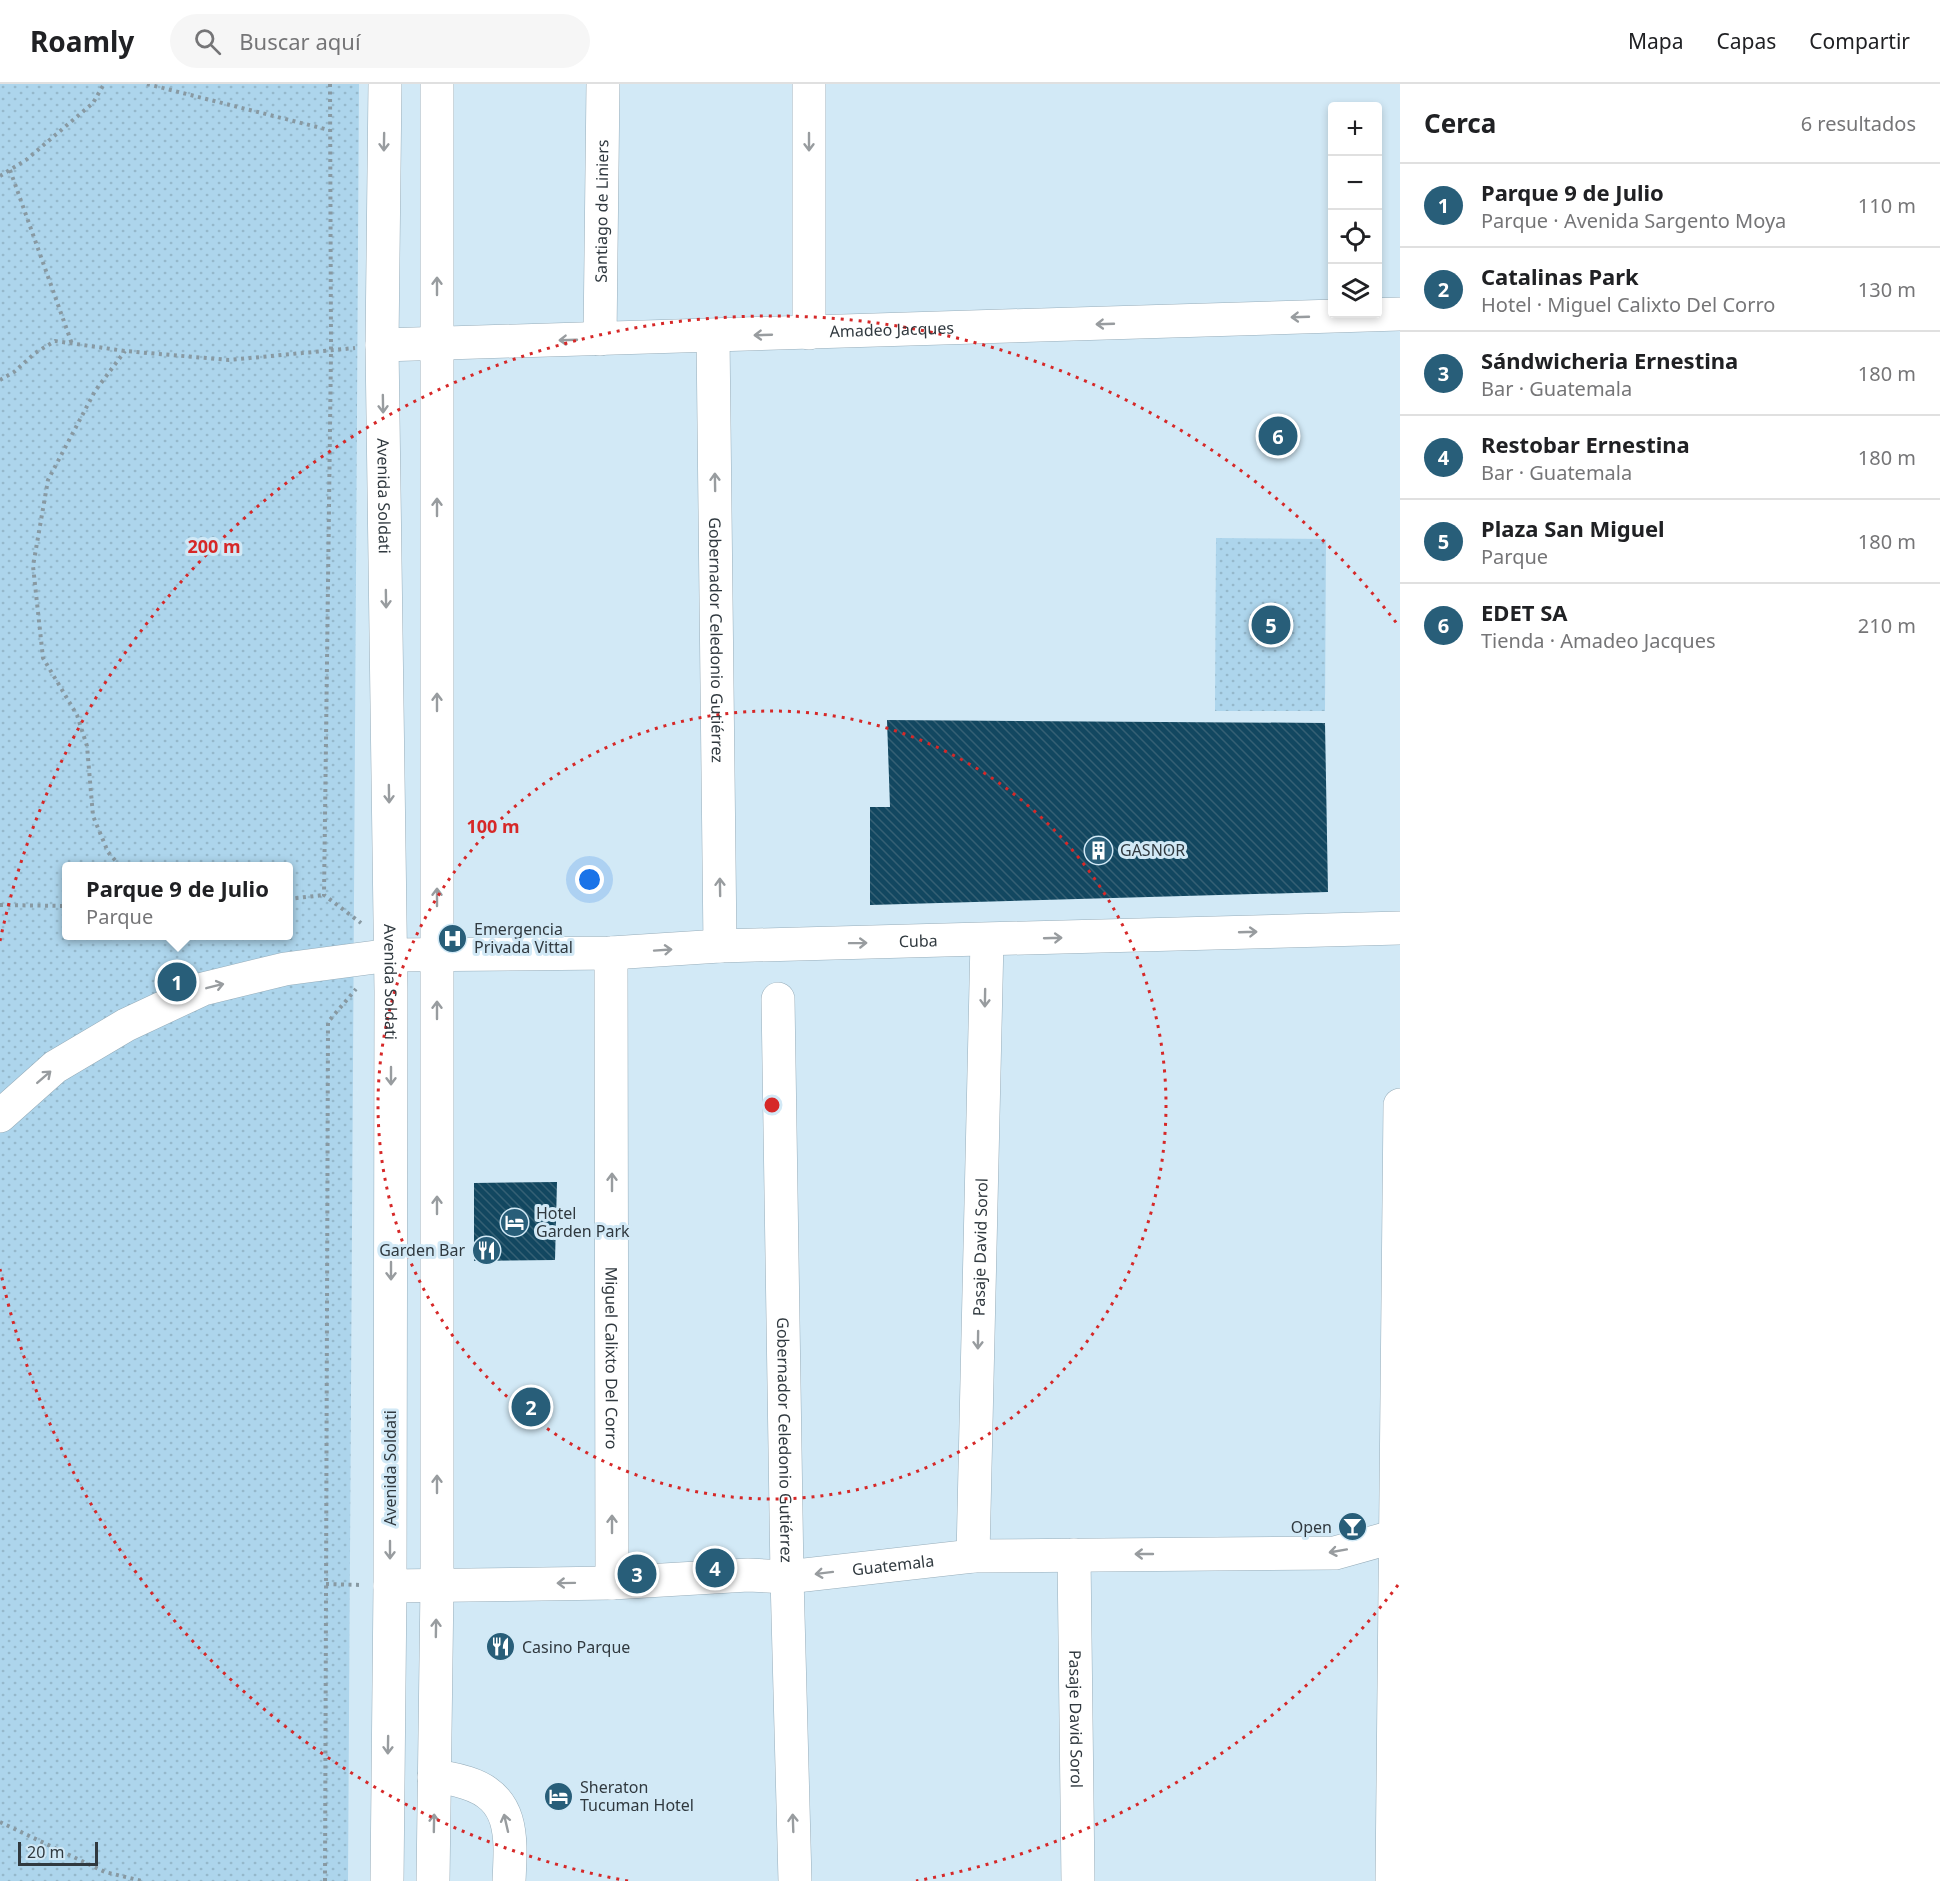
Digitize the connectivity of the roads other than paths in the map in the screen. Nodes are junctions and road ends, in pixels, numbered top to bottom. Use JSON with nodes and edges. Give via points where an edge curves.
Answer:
{"nodes":[{"id":1,"x":385,"y":84,"type":"edge"},
{"id":2,"x":437,"y":84,"type":"edge"},
{"id":3,"x":603,"y":84,"type":"edge"},
{"id":4,"x":808,"y":84,"type":"edge"},
{"id":5,"x":1400,"y":314,"type":"edge"},
{"id":6,"x":809,"y":333,"type":"junction"},
{"id":7,"x":713,"y":336,"type":"junction"},
{"id":8,"x":600,"y":339,"type":"junction"},
{"id":9,"x":436,"y":344,"type":"junction"},
{"id":10,"x":382,"y":345,"type":"junction"},
{"id":11,"x":1400,"y":928,"type":"edge"},
{"id":12,"x":987,"y":940,"type":"junction"},
{"id":13,"x":720,"y":946,"type":"junction"},
{"id":14,"x":611,"y":953,"type":"junction"},
{"id":15,"x":391,"y":955,"type":"junction"},
{"id":16,"x":437,"y":956,"type":"junction"},
{"id":17,"x":778,"y":999,"type":"dead end"},
{"id":18,"x":1400,"y":1105,"type":"edge"},
{"id":19,"x":0,"y":1116,"type":"edge"},
{"id":20,"x":1397,"y":1536,"type":"edge"},
{"id":21,"x":1074,"y":1555,"type":"junction"},
{"id":22,"x":973,"y":1556,"type":"junction"},
{"id":23,"x":787,"y":1577,"type":"junction"},
{"id":24,"x":612,"y":1583,"type":"junction"},
{"id":25,"x":437,"y":1585,"type":"junction"},
{"id":26,"x":390,"y":1586,"type":"junction"},
{"id":27,"x":434,"y":1777,"type":"junction"},
{"id":28,"x":387,"y":1881,"type":"edge"},
{"id":29,"x":433,"y":1881,"type":"edge"},
{"id":30,"x":509,"y":1881,"type":"edge"},
{"id":31,"x":795,"y":1881,"type":"edge"},
{"id":32,"x":1078,"y":1881,"type":"edge"},
{"id":33,"x":1392,"y":1881,"type":"edge"}],
"edges":[{"from":1,"to":10,"type":"street","name":"Avenida Soldati","one_way":true},
{"from":9,"to":2,"type":"street","one_way":true},
{"from":3,"to":8,"type":"street","name":"Santiago de Liniers"},
{"from":4,"to":6,"type":"street","one_way":true},
{"from":5,"to":6,"type":"street","name":"Amadeo Jacques","one_way":true},
{"from":6,"to":7,"type":"street","name":"Amadeo Jacques","one_way":true},
{"from":7,"to":8,"type":"street","name":"Amadeo Jacques"},
{"from":13,"to":7,"type":"street","name":"Gobernador Celedonio Gutiérrez","one_way":true},
{"from":8,"to":9,"type":"street","name":"Amadeo Jacques","one_way":true},
{"from":9,"to":10,"type":"street","name":"Amadeo Jacques"},
{"from":16,"to":9,"type":"street","one_way":true},
{"from":10,"to":15,"type":"street","name":"Avenida Soldati","one_way":true},
{"from":12,"to":11,"type":"street","name":"Cuba","one_way":true},
{"from":13,"to":12,"type":"street","name":"Cuba","one_way":true},
{"from":12,"to":22,"type":"street","name":"Pasaje David Sorol","one_way":true},
{"from":14,"to":13,"type":"street","name":"Cuba","one_way":true},
{"from":14,"to":16,"type":"street","name":"Cuba"},
{"from":24,"to":14,"type":"street","name":"Miguel Calixto Del Corro","one_way":true},
{"from":15,"to":16,"type":"street","name":"Cuba"},
{"from":19,"to":15,"type":"street","name":"Cuba","one_way":true,"via":[[55,1067],[126,1025],[203,989],[285,969]]},
{"from":15,"to":26,"type":"street","name":"Avenida Soldati","one_way":true},
{"from":25,"to":16,"type":"street","one_way":true},
{"from":17,"to":23,"type":"street","name":"Gobernador Celedonio Gutiérrez"},
{"from":18,"to":20,"type":"street"},
{"from":20,"to":21,"type":"street","name":"Guatemala","one_way":true,"via":[[1335,1553]]},
{"from":20,"to":33,"type":"street"},
{"from":21,"to":22,"type":"street","name":"Guatemala"},
{"from":21,"to":32,"type":"street","name":"Pasaje David Sorol"},
{"from":22,"to":23,"type":"street","name":"Guatemala","one_way":true},
{"from":23,"to":24,"type":"street","name":"Guatemala","via":[[748,1575]]},
{"from":31,"to":23,"type":"street","name":"Gobernador Celedonio Gutiérrez","one_way":true},
{"from":24,"to":25,"type":"street","name":"Guatemala","one_way":true},
{"from":25,"to":26,"type":"street","name":"Guatemala"},
{"from":27,"to":25,"type":"street","one_way":true},
{"from":26,"to":28,"type":"street","name":"Avenida Soldati","one_way":true},
{"from":29,"to":27,"type":"street","one_way":true},
{"from":30,"to":27,"type":"street","one_way":true,"via":[[511,1848],[507,1818],[496,1798],[479,1786]]}]}
